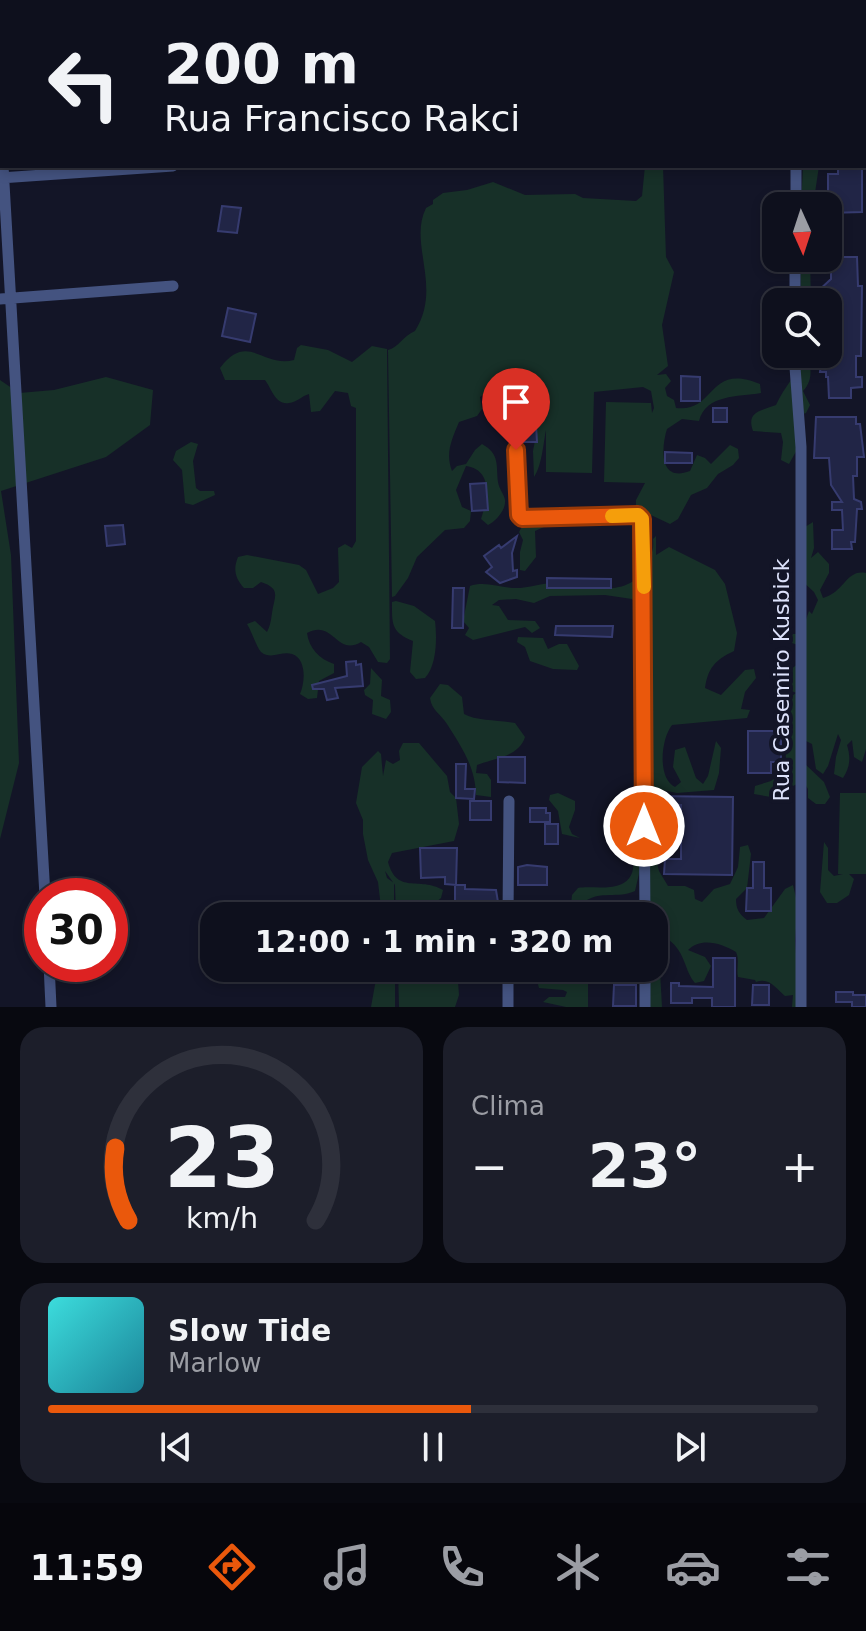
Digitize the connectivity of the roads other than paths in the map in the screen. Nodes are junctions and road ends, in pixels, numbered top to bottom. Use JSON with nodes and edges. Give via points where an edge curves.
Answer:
{"nodes":[{"id":1,"x":130,"y":168,"type":"edge"},
{"id":2,"x":796,"y":168,"type":"edge"},
{"id":3,"x":2,"y":174,"type":"edge"},
{"id":4,"x":796,"y":192,"type":"edge"},
{"id":5,"x":173,"y":286,"type":"dead end"},
{"id":6,"x":4,"y":299,"type":"edge"},
{"id":7,"x":795,"y":368,"type":"edge"},
{"id":8,"x":516,"y":450,"type":"dead end"},
{"id":9,"x":509,"y":801,"type":"dead end"},
{"id":10,"x":44,"y":878,"type":"edge"},
{"id":11,"x":508,"y":902,"type":"edge"},
{"id":12,"x":645,"y":902,"type":"edge"},
{"id":13,"x":50,"y":982,"type":"edge"},
{"id":14,"x":508,"y":982,"type":"edge"},
{"id":15,"x":645,"y":982,"type":"edge"},
{"id":16,"x":51,"y":1007,"type":"edge"},
{"id":17,"x":508,"y":1007,"type":"edge"},
{"id":18,"x":645,"y":1007,"type":"edge"},
{"id":19,"x":801,"y":1007,"type":"edge"}],
"edges":[{"from":1,"to":3,"type":"street"},
{"from":2,"to":4,"type":"street"},
{"from":3,"to":6,"type":"street"},
{"from":5,"to":6,"type":"street"},
{"from":6,"to":10,"type":"street"},
{"from":7,"to":19,"type":"street","name":"Rua Casemiro Kusbick","via":[[801,447]]},
{"from":8,"to":12,"type":"street","via":[[522,518],[642,519]]},
{"from":9,"to":11,"type":"street"},
{"from":13,"to":16,"type":"street"},
{"from":14,"to":17,"type":"street"},
{"from":15,"to":18,"type":"street"}]}
